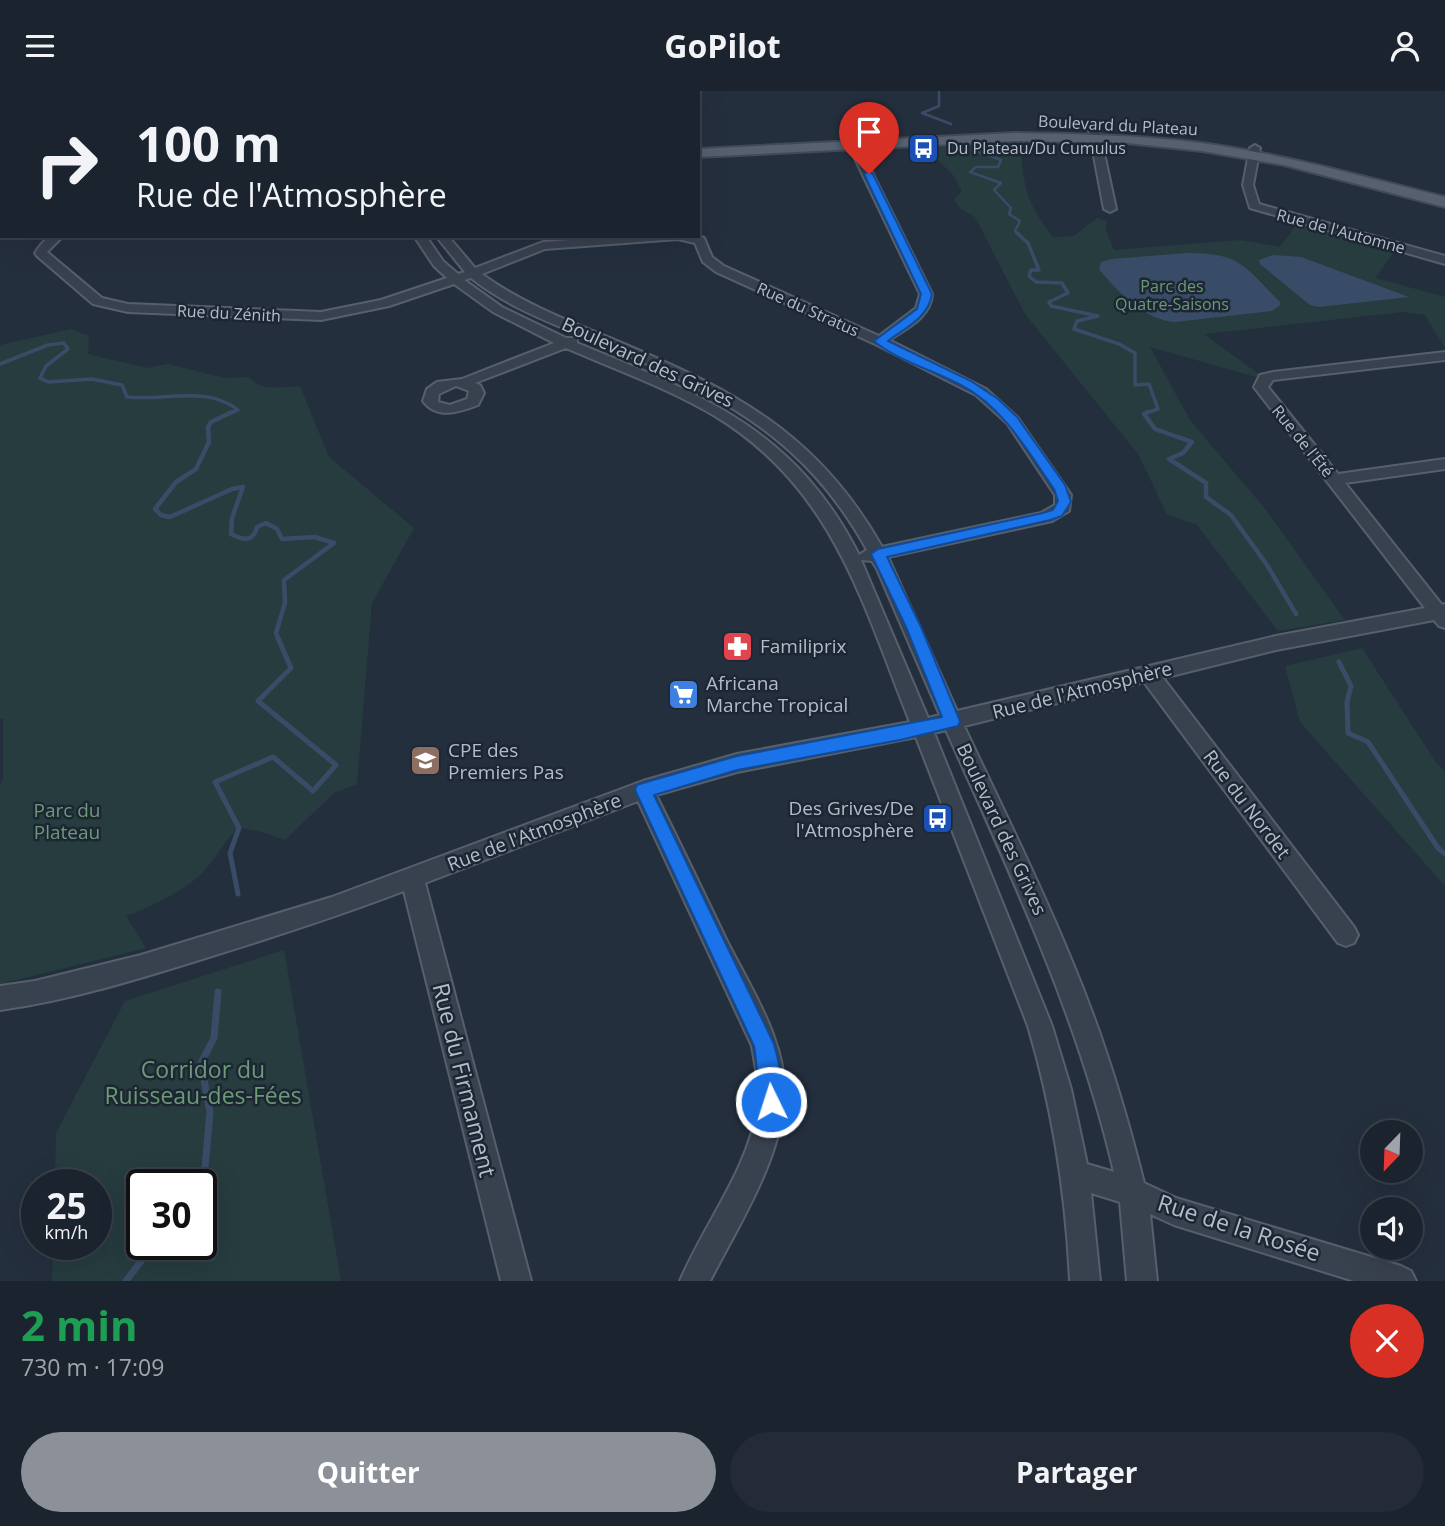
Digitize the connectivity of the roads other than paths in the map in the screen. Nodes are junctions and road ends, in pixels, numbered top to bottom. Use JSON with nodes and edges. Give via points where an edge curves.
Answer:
{"nodes":[{"id":1,"x":1095,"y":134,"type":"junction"},
{"id":2,"x":853,"y":142,"type":"junction"},
{"id":3,"x":700,"y":147,"type":"edge"},
{"id":4,"x":1254,"y":152,"type":"junction"},
{"id":5,"x":700,"y":153,"type":"edge"},
{"id":6,"x":1445,"y":194,"type":"edge"},
{"id":7,"x":1445,"y":202,"type":"edge"},
{"id":8,"x":1110,"y":209,"type":"dead end"},
{"id":9,"x":55,"y":238,"type":"edge"},
{"id":10,"x":422,"y":238,"type":"edge"},
{"id":11,"x":443,"y":238,"type":"edge"},
{"id":12,"x":648,"y":238,"type":"edge"},
{"id":13,"x":689,"y":238,"type":"edge"},
{"id":14,"x":1445,"y":260,"type":"edge"},
{"id":15,"x":473,"y":273,"type":"junction"},
{"id":16,"x":454,"y":280,"type":"junction"},
{"id":17,"x":590,"y":335,"type":"junction"},
{"id":18,"x":880,"y":341,"type":"junction"},
{"id":19,"x":566,"y":343,"type":"junction"},
{"id":20,"x":1445,"y":356,"type":"edge"},
{"id":21,"x":464,"y":383,"type":"dead end"},
{"id":22,"x":768,"y":424,"type":"junction"},
{"id":23,"x":751,"y":434,"type":"junction"},
{"id":24,"x":1445,"y":464,"type":"edge"},
{"id":25,"x":1334,"y":480,"type":"junction"},
{"id":26,"x":878,"y":554,"type":"junction"},
{"id":27,"x":853,"y":558,"type":"junction"},
{"id":28,"x":1443,"y":615,"type":"edge"},
{"id":29,"x":1149,"y":674,"type":"junction"},
{"id":30,"x":952,"y":721,"type":"junction"},
{"id":31,"x":922,"y":729,"type":"junction"},
{"id":32,"x":643,"y":790,"type":"junction"},
{"id":33,"x":412,"y":878,"type":"junction"},
{"id":34,"x":1346,"y":935,"type":"dead end"},
{"id":35,"x":0,"y":998,"type":"edge"},
{"id":36,"x":1077,"y":1175,"type":"junction"},
{"id":37,"x":1132,"y":1192,"type":"junction"},
{"id":38,"x":516,"y":1281,"type":"edge"},
{"id":39,"x":695,"y":1281,"type":"edge"},
{"id":40,"x":1085,"y":1281,"type":"edge"},
{"id":41,"x":1142,"y":1281,"type":"edge"},
{"id":42,"x":1401,"y":1281,"type":"edge"}],
"edges":[{"from":1,"to":2,"type":"main road","name":"Boulevard du Plateau"},
{"from":1,"to":4,"type":"main road","name":"Boulevard du Plateau"},
{"from":1,"to":8,"type":"street"},
{"from":2,"to":3,"type":"main road","name":"Boulevard du Plateau"},
{"from":2,"to":5,"type":"main road","name":"Boulevard du Plateau"},
{"from":2,"to":18,"type":"street","via":[[926,294],[925,306]]},
{"from":4,"to":6,"type":"main road","name":"Boulevard du Plateau","via":[[1346,167]]},
{"from":4,"to":7,"type":"main road","name":"Boulevard du Plateau"},
{"from":4,"to":14,"type":"street","name":"Rue de l'Automne","via":[[1248,185],[1254,206]]},
{"from":9,"to":16,"type":"street","name":"Rue du Zénith","via":[[42,249],[44,257],[98,301],[128,308],[321,316],[384,303]]},
{"from":10,"to":16,"type":"street","name":"Boulevard des Grives"},
{"from":11,"to":15,"type":"street","name":"Boulevard des Grives"},
{"from":12,"to":15,"type":"street","via":[[543,246]]},
{"from":13,"to":18,"type":"street","name":"Rue du Stratus","via":[[700,241],[707,259],[720,269]]},
{"from":15,"to":16,"type":"street"},
{"from":15,"to":17,"type":"street","name":"Boulevard des Grives","via":[[498,292]]},
{"from":16,"to":19,"type":"street","name":"Boulevard des Grives"},
{"from":17,"to":19,"type":"street"},
{"from":17,"to":22,"type":"street","name":"Boulevard des Grives","via":[[705,386]]},
{"from":18,"to":26,"type":"street","name":"Rue du Stratus","via":[[994,401],[1060,488],[1065,502],[1058,513],[1046,517]]},
{"from":19,"to":21,"type":"street"},
{"from":19,"to":23,"type":"street","name":"Boulevard des Grives","via":[[675,389]]},
{"from":20,"to":25,"type":"street","name":"Rue de l'Été","via":[[1265,378],[1264,393]]},
{"from":22,"to":23,"type":"street"},
{"from":22,"to":26,"type":"street","name":"Boulevard des Grives","via":[[814,462],[838,490]]},
{"from":23,"to":27,"type":"street","name":"Boulevard des Grives","via":[[820,501]]},
{"from":24,"to":25,"type":"street"},
{"from":25,"to":28,"type":"street","name":"Rue de l'Été"},
{"from":26,"to":27,"type":"street"},
{"from":26,"to":30,"type":"street","name":"Boulevard des Grives"},
{"from":27,"to":31,"type":"street","name":"Boulevard des Grives"},
{"from":28,"to":29,"type":"street","name":"Rue de l'Atmosphère","via":[[1276,643]]},
{"from":29,"to":30,"type":"street","name":"Rue de l'Atmosphère"},
{"from":29,"to":34,"type":"street","name":"Rue du Nordet"},
{"from":30,"to":31,"type":"street","name":"Rue de l'Atmosphère"},
{"from":30,"to":37,"type":"street","name":"Boulevard des Grives","via":[[1050,932],[1079,1007]]},
{"from":31,"to":32,"type":"street","name":"Rue de l'Atmosphère","via":[[737,763]]},
{"from":31,"to":36,"type":"street","name":"Boulevard des Grives","via":[[1041,1026]]},
{"from":32,"to":33,"type":"street","name":"Rue de l'Atmosphère"},
{"from":32,"to":39,"type":"street","via":[[764,1044],[769,1070],[771,1102],[766,1133]]},
{"from":33,"to":35,"type":"street","name":"Rue de l'Atmosphère","via":[[332,908],[141,967]]},
{"from":33,"to":38,"type":"street","name":"Rue du Firmament"},
{"from":36,"to":37,"type":"street","name":"Rue de la Rosée"},
{"from":36,"to":40,"type":"street","name":"Boulevard des Grives"},
{"from":37,"to":41,"type":"street","name":"Boulevard des Grives"},
{"from":37,"to":42,"type":"street","name":"Rue de la Rosée","via":[[1174,1211]]}]}
